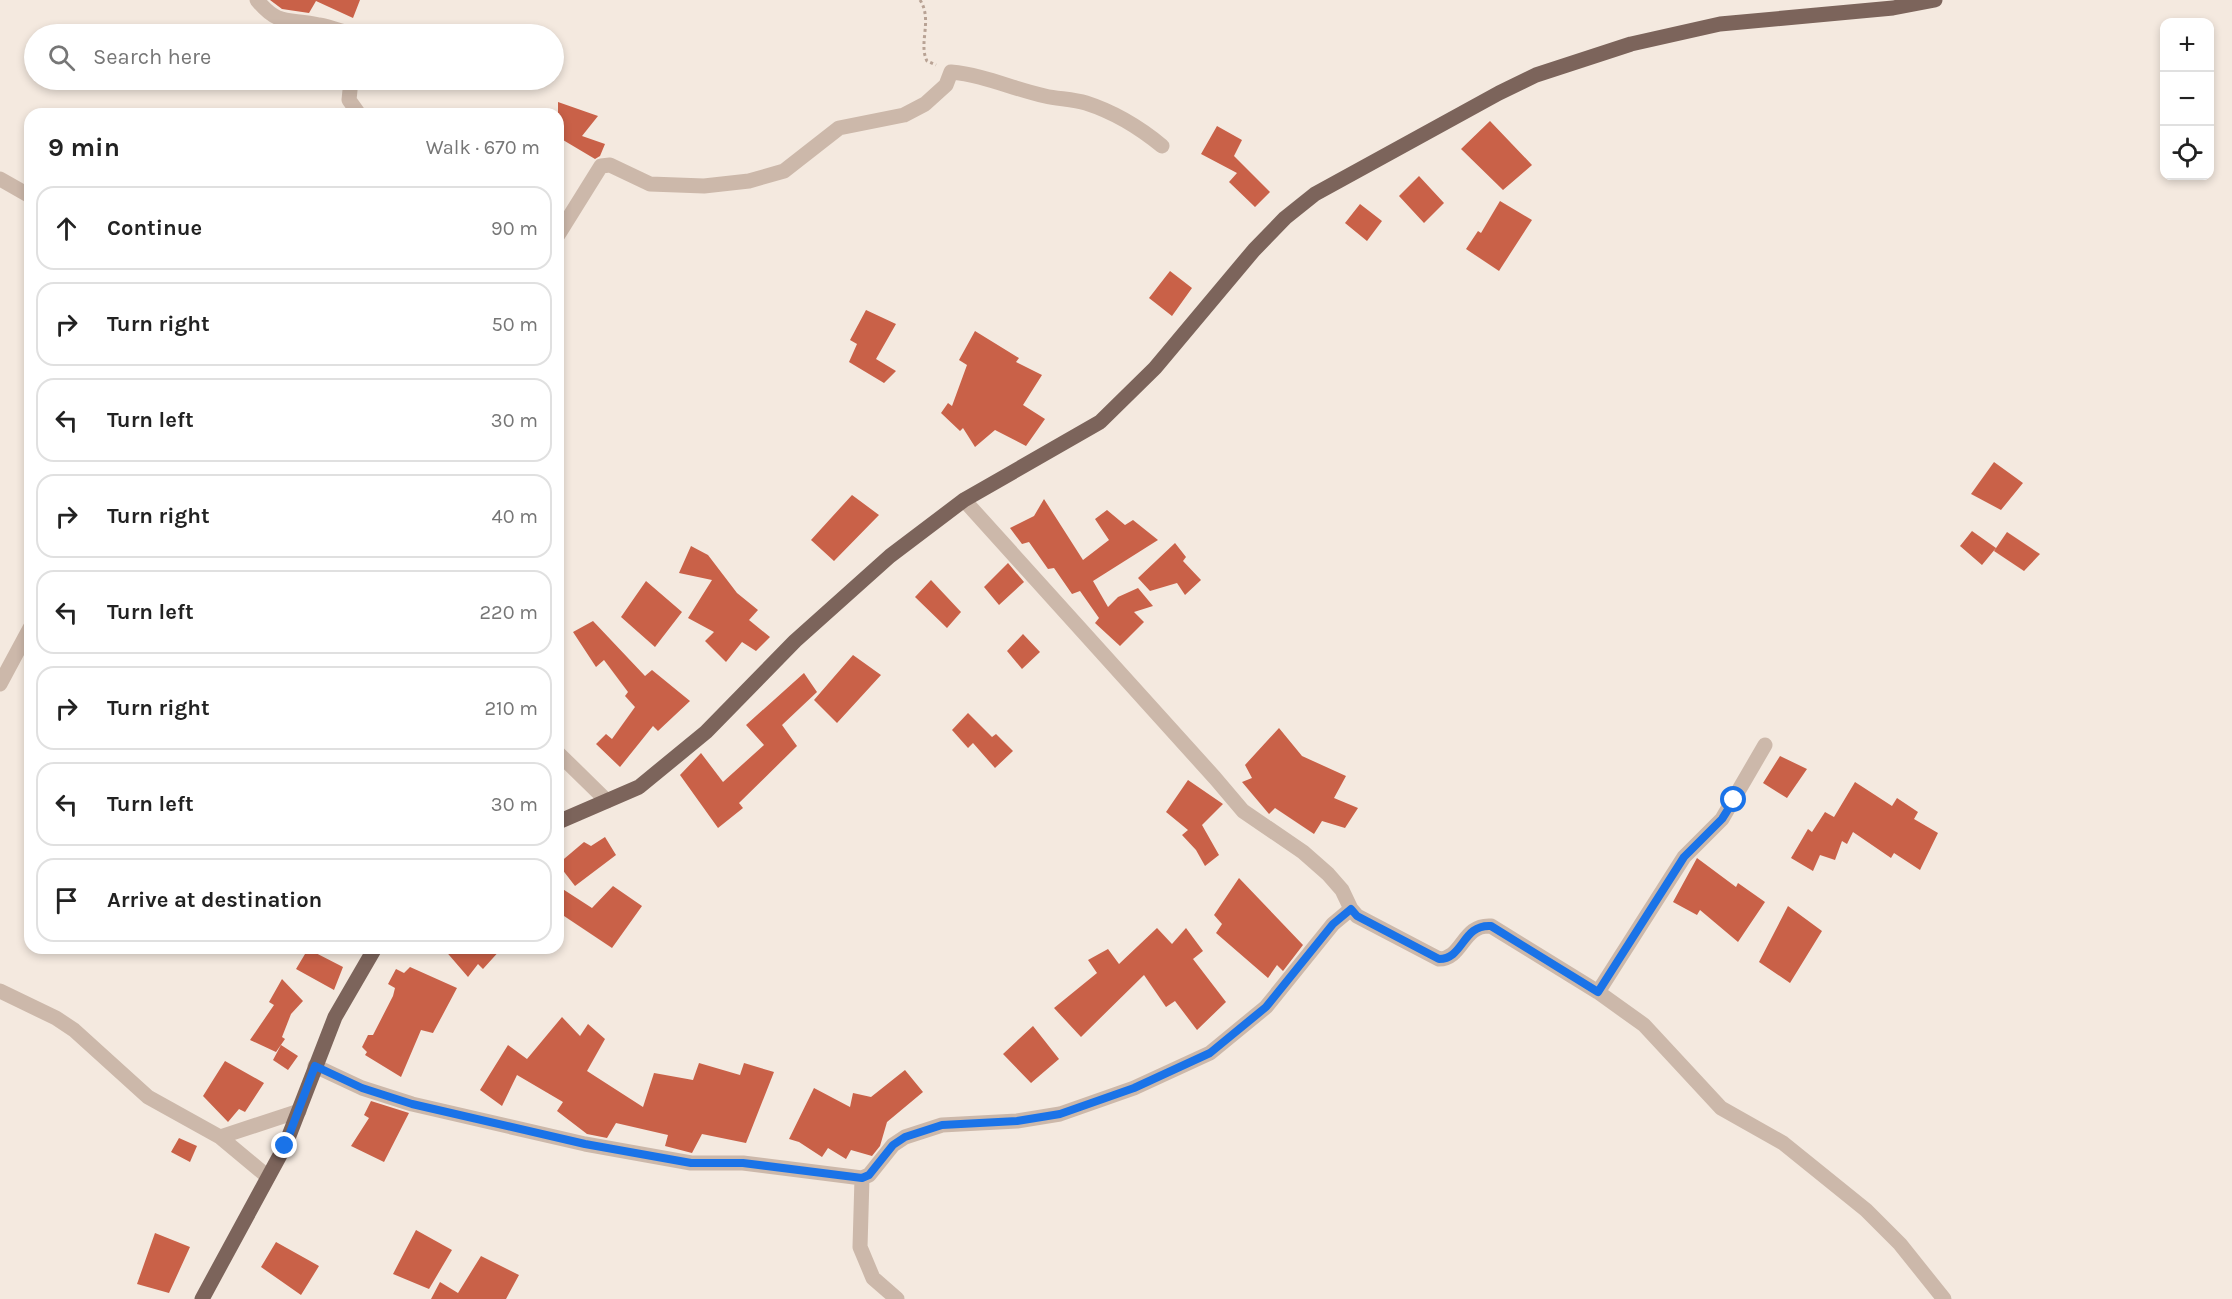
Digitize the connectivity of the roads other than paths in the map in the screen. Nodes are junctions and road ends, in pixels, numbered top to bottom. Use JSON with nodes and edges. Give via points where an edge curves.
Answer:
{"nodes":[{"id":1,"x":257,"y":0,"type":"edge"},
{"id":2,"x":1935,"y":0,"type":"edge"},
{"id":3,"x":307,"y":24,"type":"edge"},
{"id":4,"x":350,"y":90,"type":"edge"},
{"id":5,"x":355,"y":108,"type":"edge"},
{"id":6,"x":1162,"y":146,"type":"dead end"},
{"id":7,"x":0,"y":179,"type":"edge"},
{"id":8,"x":24,"y":193,"type":"edge"},
{"id":9,"x":564,"y":226,"type":"edge"},
{"id":10,"x":964,"y":500,"type":"junction"},
{"id":11,"x":24,"y":639,"type":"edge"},
{"id":12,"x":0,"y":684,"type":"edge"},
{"id":13,"x":1766,"y":745,"type":"dead end"},
{"id":14,"x":564,"y":759,"type":"edge"},
{"id":15,"x":607,"y":801,"type":"junction"},
{"id":16,"x":564,"y":819,"type":"edge"},
{"id":17,"x":1351,"y":909,"type":"junction"},
{"id":18,"x":372,"y":954,"type":"edge"},
{"id":19,"x":0,"y":992,"type":"edge"},
{"id":20,"x":1598,"y":992,"type":"junction"},
{"id":21,"x":315,"y":1066,"type":"junction"},
{"id":22,"x":299,"y":1111,"type":"junction"},
{"id":23,"x":220,"y":1137,"type":"junction"},
{"id":24,"x":268,"y":1177,"type":"junction"},
{"id":25,"x":862,"y":1178,"type":"junction"},
{"id":26,"x":202,"y":1299,"type":"edge"},
{"id":27,"x":897,"y":1299,"type":"edge"},
{"id":28,"x":1944,"y":1299,"type":"edge"}],
"edges":[{"from":1,"to":3,"type":"street","via":[[273,17]]},
{"from":2,"to":10,"type":"main road","via":[[1893,8],[1720,24],[1631,44],[1536,75],[1500,93],[1316,194],[1254,250],[1155,368],[1100,422]]},
{"from":4,"to":5,"type":"street","via":[[349,100]]},
{"from":6,"to":9,"type":"street","via":[[1144,131],[1084,103],[1045,96],[976,74],[951,72],[946,86],[904,116],[839,128],[784,171],[749,181],[704,186],[650,184],[610,165],[601,166]]},
{"from":7,"to":8,"type":"street"},
{"from":10,"to":15,"type":"main road","via":[[890,556],[803,633],[692,744],[639,787]]},
{"from":10,"to":17,"type":"street","via":[[1231,800],[1328,873]]},
{"from":11,"to":12,"type":"street"},
{"from":13,"to":20,"type":"street","via":[[1722,819],[1684,857]]},
{"from":14,"to":15,"type":"street"},
{"from":15,"to":16,"type":"main road"},
{"from":17,"to":20,"type":"street","via":[[1357,916],[1439,959],[1451,956],[1472,930],[1491,926]]},
{"from":17,"to":25,"type":"street","via":[[1333,924],[1266,1007],[1210,1053],[1134,1088],[1060,1114],[942,1125],[905,1137]]},
{"from":18,"to":21,"type":"main road","via":[[335,1017]]},
{"from":19,"to":23,"type":"street","via":[[56,1018],[148,1097]]},
{"from":20,"to":28,"type":"street","via":[[1644,1025],[1722,1108],[1783,1143],[1866,1210],[1900,1244]]},
{"from":21,"to":22,"type":"main road"},
{"from":21,"to":25,"type":"street","via":[[362,1088],[412,1104],[585,1144],[691,1163],[743,1163]]},
{"from":22,"to":23,"type":"street"},
{"from":22,"to":24,"type":"main road"},
{"from":23,"to":24,"type":"street"},
{"from":24,"to":26,"type":"main road"},
{"from":25,"to":27,"type":"street","via":[[860,1247],[873,1278]]}]}
